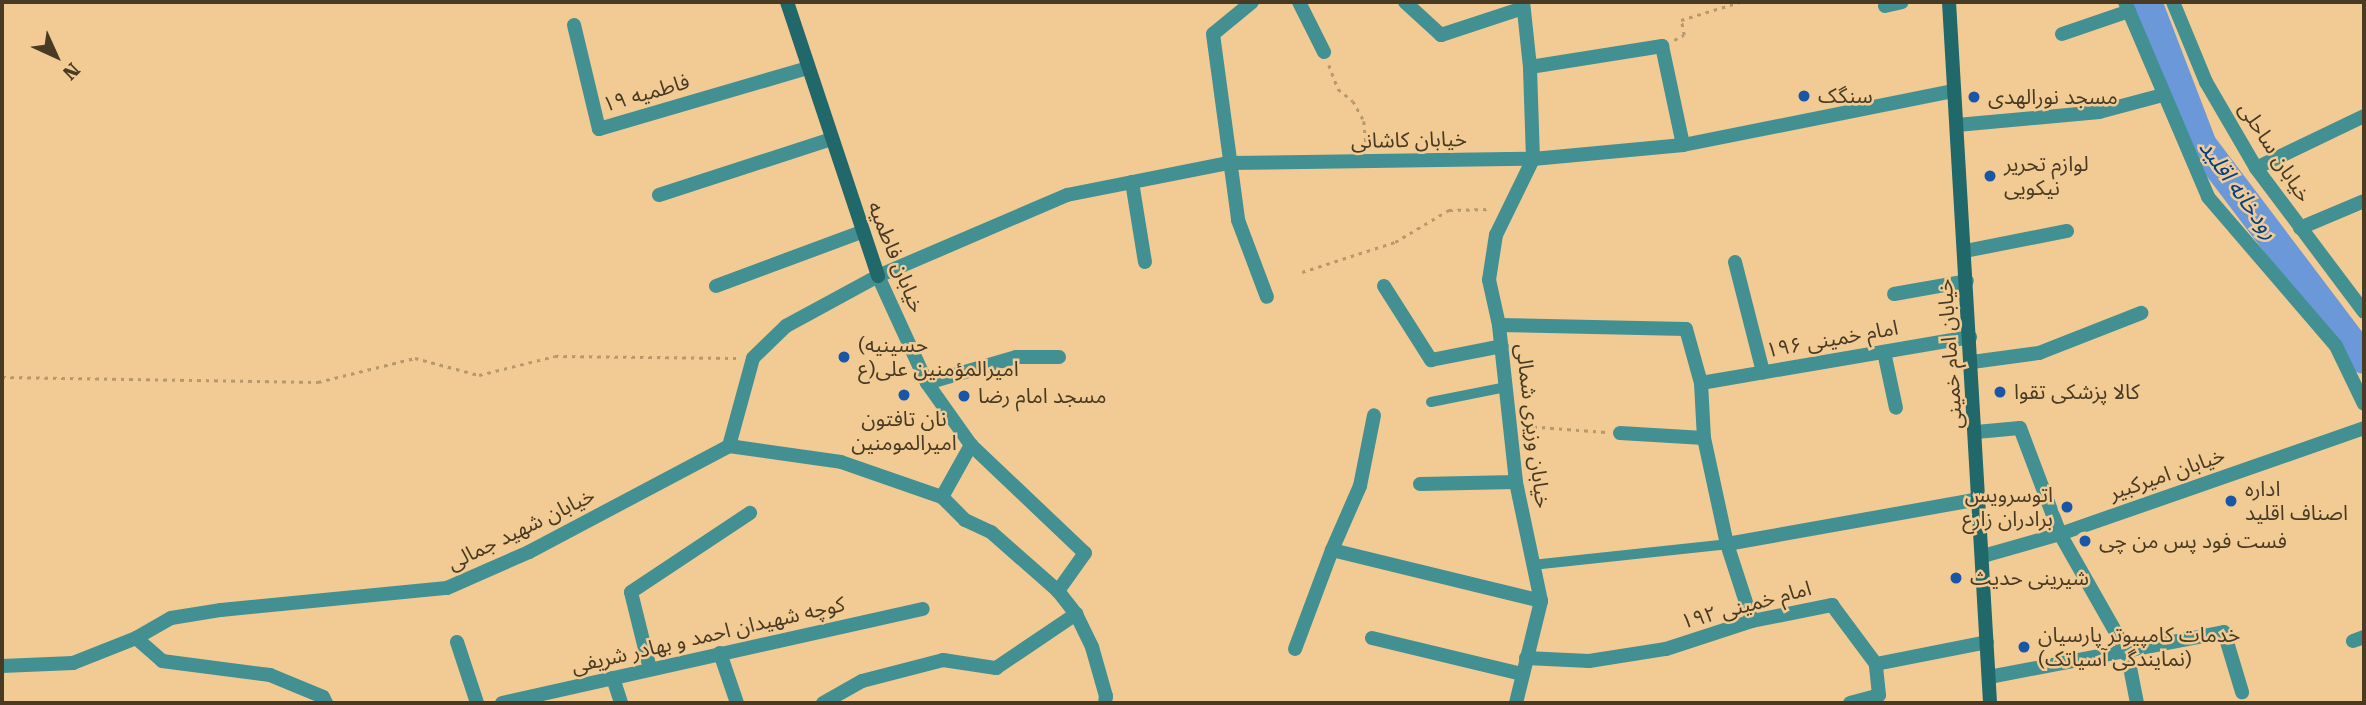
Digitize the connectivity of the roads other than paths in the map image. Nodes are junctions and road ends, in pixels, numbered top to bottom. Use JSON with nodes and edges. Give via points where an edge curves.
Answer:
{"nodes":[{"id":1,"x":787,"y":2,"type":"edge"},
{"id":2,"x":1252,"y":2,"type":"edge"},
{"id":3,"x":1300,"y":2,"type":"edge"},
{"id":4,"x":1405,"y":2,"type":"edge"},
{"id":5,"x":1902,"y":2,"type":"edge"},
{"id":6,"x":1949,"y":2,"type":"edge"},
{"id":7,"x":2173,"y":2,"type":"edge"},
{"id":8,"x":1523,"y":5,"type":"edge"},
{"id":9,"x":1885,"y":6,"type":"dead end"},
{"id":10,"x":2127,"y":6,"type":"edge"},
{"id":11,"x":574,"y":25,"type":"dead end"},
{"id":12,"x":2062,"y":34,"type":"dead end"},
{"id":13,"x":1324,"y":52,"type":"road end"},
{"id":14,"x":1530,"y":67,"type":"junction"},
{"id":15,"x":807,"y":68,"type":"junction"},
{"id":16,"x":1954,"y":91,"type":"junction"},
{"id":17,"x":2163,"y":95,"type":"junction"},
{"id":18,"x":2364,"y":116,"type":"edge"},
{"id":19,"x":1957,"y":125,"type":"junction"},
{"id":20,"x":831,"y":139,"type":"junction"},
{"id":21,"x":1683,"y":145,"type":"junction"},
{"id":22,"x":1533,"y":159,"type":"junction"},
{"id":23,"x":1229,"y":163,"type":"junction"},
{"id":24,"x":2256,"y":167,"type":"junction"},
{"id":25,"x":1132,"y":182,"type":"junction"},
{"id":26,"x":659,"y":195,"type":"dead end"},
{"id":27,"x":2364,"y":201,"type":"edge"},
{"id":28,"x":2300,"y":228,"type":"junction"},
{"id":29,"x":2067,"y":231,"type":"dead end"},
{"id":30,"x":861,"y":232,"type":"junction"},
{"id":31,"x":1965,"y":251,"type":"junction"},
{"id":32,"x":1145,"y":262,"type":"dead end"},
{"id":33,"x":1735,"y":262,"type":"dead end"},
{"id":34,"x":878,"y":276,"type":"junction"},
{"id":35,"x":1967,"y":281,"type":"junction"},
{"id":36,"x":716,"y":286,"type":"dead end"},
{"id":37,"x":1384,"y":286,"type":"dead end"},
{"id":38,"x":1894,"y":294,"type":"dead end"},
{"id":39,"x":1267,"y":297,"type":"dead end"},
{"id":40,"x":2364,"y":312,"type":"edge"},
{"id":41,"x":2141,"y":313,"type":"dead end"},
{"id":42,"x":1499,"y":325,"type":"junction"},
{"id":43,"x":1970,"y":337,"type":"junction"},
{"id":44,"x":1502,"y":346,"type":"junction"},
{"id":45,"x":1884,"y":352,"type":"junction"},
{"id":46,"x":1059,"y":357,"type":"dead end"},
{"id":47,"x":1972,"y":362,"type":"junction"},
{"id":48,"x":1763,"y":372,"type":"junction"},
{"id":49,"x":927,"y":383,"type":"junction"},
{"id":50,"x":1701,"y":383,"type":"junction"},
{"id":51,"x":1506,"y":387,"type":"junction"},
{"id":52,"x":1431,"y":402,"type":"dead end"},
{"id":53,"x":2364,"y":404,"type":"edge"},
{"id":54,"x":1896,"y":408,"type":"dead end"},
{"id":55,"x":1374,"y":415,"type":"dead end"},
{"id":56,"x":2364,"y":428,"type":"edge"},
{"id":57,"x":1620,"y":432,"type":"road end"},
{"id":58,"x":1976,"y":432,"type":"junction"},
{"id":59,"x":1704,"y":438,"type":"junction"},
{"id":60,"x":971,"y":445,"type":"junction"},
{"id":61,"x":729,"y":446,"type":"junction"},
{"id":62,"x":1516,"y":482,"type":"junction"},
{"id":63,"x":1420,"y":484,"type":"dead end"},
{"id":64,"x":942,"y":498,"type":"junction"},
{"id":65,"x":1980,"y":499,"type":"junction"},
{"id":66,"x":750,"y":513,"type":"dead end"},
{"id":67,"x":2060,"y":534,"type":"junction"},
{"id":68,"x":1727,"y":544,"type":"junction"},
{"id":69,"x":1332,"y":550,"type":"junction"},
{"id":70,"x":1983,"y":556,"type":"junction"},
{"id":71,"x":1532,"y":565,"type":"junction"},
{"id":72,"x":1058,"y":591,"type":"junction"},
{"id":73,"x":1541,"y":601,"type":"junction"},
{"id":74,"x":923,"y":609,"type":"dead end"},
{"id":75,"x":1076,"y":614,"type":"junction"},
{"id":76,"x":1752,"y":621,"type":"junction"},
{"id":77,"x":136,"y":638,"type":"junction"},
{"id":78,"x":1372,"y":638,"type":"dead end"},
{"id":79,"x":457,"y":642,"type":"dead end"},
{"id":80,"x":1987,"y":642,"type":"junction"},
{"id":81,"x":1295,"y":649,"type":"dead end"},
{"id":82,"x":2127,"y":652,"type":"junction"},
{"id":83,"x":720,"y":653,"type":"junction"},
{"id":84,"x":1526,"y":658,"type":"junction"},
{"id":85,"x":1876,"y":664,"type":"junction"},
{"id":86,"x":2,"y":666,"type":"edge"},
{"id":87,"x":650,"y":669,"type":"junction"},
{"id":88,"x":1522,"y":674,"type":"junction"},
{"id":89,"x":1989,"y":677,"type":"junction"},
{"id":90,"x":613,"y":678,"type":"junction"},
{"id":91,"x":2242,"y":692,"type":"dead end"},
{"id":92,"x":1987,"y":702,"type":"edge"},
{"id":93,"x":326,"y":703,"type":"edge"},
{"id":94,"x":477,"y":703,"type":"edge"},
{"id":95,"x":502,"y":703,"type":"edge"},
{"id":96,"x":621,"y":703,"type":"edge"},
{"id":97,"x":737,"y":703,"type":"edge"},
{"id":98,"x":823,"y":703,"type":"edge"},
{"id":99,"x":1105,"y":703,"type":"edge"},
{"id":100,"x":1516,"y":703,"type":"edge"},
{"id":101,"x":1850,"y":703,"type":"edge"},
{"id":102,"x":2137,"y":703,"type":"edge"}],
"edges":[{"from":1,"to":15,"type":"main road","name":"خیابان فاطمیه"},
{"from":2,"to":23,"type":"street","via":[[1213,34]]},
{"from":3,"to":13,"type":"street"},
{"from":4,"to":8,"type":"street","via":[[1441,35]]},
{"from":5,"to":9,"type":"street"},
{"from":6,"to":16,"type":"main road","name":"خیابان امام خمینی"},
{"from":7,"to":24,"type":"street","name":"خیابان ساحلی","via":[[2206,82]]},
{"from":8,"to":14,"type":"street"},
{"from":10,"to":12,"type":"street"},
{"from":10,"to":17,"type":"street"},
{"from":11,"to":15,"type":"street","name":"فاطمیه ۱۹","via":[[599,129]]},
{"from":14,"to":21,"type":"street","via":[[1662,46]]},
{"from":14,"to":22,"type":"street"},
{"from":15,"to":20,"type":"main road","name":"خیابان فاطمیه"},
{"from":16,"to":19,"type":"main road","name":"خیابان امام خمینی"},
{"from":16,"to":21,"type":"street","name":"خیابان کاشانی"},
{"from":17,"to":19,"type":"street","via":[[2099,111]]},
{"from":17,"to":53,"type":"street","via":[[2208,197],[2336,346]]},
{"from":18,"to":24,"type":"street"},
{"from":19,"to":31,"type":"main road","name":"خیابان امام خمینی"},
{"from":20,"to":26,"type":"street"},
{"from":20,"to":30,"type":"main road","name":"خیابان فاطمیه"},
{"from":21,"to":22,"type":"street","name":"خیابان کاشانی"},
{"from":22,"to":23,"type":"street","name":"خیابان کاشانی"},
{"from":22,"to":42,"type":"street","name":"خیابان وزیری شمالی","via":[[1496,235],[1489,280]]},
{"from":23,"to":25,"type":"street","name":"خیابان کاشانی"},
{"from":23,"to":39,"type":"street","via":[[1238,220]]},
{"from":24,"to":28,"type":"street","name":"خیابان ساحلی"},
{"from":25,"to":32,"type":"street"},
{"from":25,"to":34,"type":"street","name":"خیابان کاشانی","via":[[1067,195]]},
{"from":27,"to":28,"type":"street"},
{"from":28,"to":40,"type":"street","name":"خیابان ساحلی"},
{"from":29,"to":31,"type":"street"},
{"from":30,"to":34,"type":"main road","name":"خیابان فاطمیه"},
{"from":30,"to":36,"type":"street"},
{"from":31,"to":35,"type":"main road","name":"خیابان امام خمینی"},
{"from":33,"to":48,"type":"street"},
{"from":34,"to":49,"type":"street","name":"خیابان فاطمیه"},
{"from":34,"to":61,"type":"street","via":[[786,326],[753,358]]},
{"from":35,"to":38,"type":"street"},
{"from":35,"to":43,"type":"main road","name":"خیابان امام خمینی"},
{"from":37,"to":44,"type":"street","via":[[1431,360]]},
{"from":41,"to":47,"type":"street","via":[[2039,353]]},
{"from":42,"to":44,"type":"street","name":"خیابان وزیری شمالی"},
{"from":42,"to":50,"type":"street","via":[[1686,329]]},
{"from":43,"to":45,"type":"street","name":"امام خمینی ۱۹۶"},
{"from":43,"to":47,"type":"main road","name":"خیابان امام خمینی"},
{"from":44,"to":51,"type":"street","name":"خیابان وزیری شمالی"},
{"from":45,"to":48,"type":"street","name":"امام خمینی ۱۹۶"},
{"from":45,"to":54,"type":"street"},
{"from":46,"to":49,"type":"street","via":[[1016,357]]},
{"from":47,"to":58,"type":"main road","name":"خیابان امام خمینی"},
{"from":48,"to":50,"type":"street","name":"امام خمینی ۱۹۶"},
{"from":49,"to":60,"type":"street","name":"خیابان فاطمیه"},
{"from":50,"to":59,"type":"street"},
{"from":51,"to":52,"type":"lane"},
{"from":51,"to":62,"type":"street","name":"خیابان وزیری شمالی"},
{"from":55,"to":69,"type":"street","via":[[1360,486]]},
{"from":56,"to":67,"type":"street","name":"خیابان امیرکبیر"},
{"from":57,"to":59,"type":"street"},
{"from":58,"to":65,"type":"main road","name":"خیابان امام خمینی"},
{"from":58,"to":67,"type":"street","via":[[2020,428]]},
{"from":59,"to":68,"type":"street"},
{"from":60,"to":64,"type":"street"},
{"from":60,"to":72,"type":"street","name":"خیابان فاطمیه","via":[[1085,553]]},
{"from":61,"to":64,"type":"street","via":[[841,462]]},
{"from":61,"to":77,"type":"street","name":"خیابان شهید جمالی","via":[[529,552],[447,588],[171,618]]},
{"from":62,"to":63,"type":"street"},
{"from":62,"to":71,"type":"street","name":"خیابان وزیری شمالی"},
{"from":64,"to":72,"type":"street","via":[[965,520],[992,532]]},
{"from":65,"to":68,"type":"street"},
{"from":65,"to":70,"type":"main road","name":"خیابان امام خمینی"},
{"from":66,"to":87,"type":"street","via":[[631,592]]},
{"from":67,"to":70,"type":"street","name":"خیابان امیرکبیر"},
{"from":67,"to":82,"type":"street"},
{"from":68,"to":71,"type":"lane"},
{"from":68,"to":76,"type":"street"},
{"from":69,"to":73,"type":"street"},
{"from":69,"to":81,"type":"street"},
{"from":70,"to":80,"type":"main road","name":"خیابان امام خمینی"},
{"from":71,"to":73,"type":"street","name":"خیابان وزیری شمالی"},
{"from":72,"to":75,"type":"street"},
{"from":73,"to":84,"type":"street","name":"خیابان وزیری شمالی"},
{"from":74,"to":83,"type":"street","name":"کوچه شهیدان احمد و بهادر شریفی"},
{"from":75,"to":98,"type":"street","via":[[996,668],[943,660],[862,681]]},
{"from":75,"to":99,"type":"street","via":[[1092,647]]},
{"from":76,"to":84,"type":"street","name":"امام خمینی ۱۹۲","via":[[1666,649],[1589,661]]},
{"from":76,"to":85,"type":"street","name":"امام خمینی ۱۹۲","via":[[1832,605]]},
{"from":77,"to":86,"type":"street","name":"خیابان شهید جمالی","via":[[73,663]]},
{"from":77,"to":93,"type":"street","via":[[162,661],[270,675]]},
{"from":78,"to":88,"type":"street"},
{"from":79,"to":94,"type":"street"},
{"from":80,"to":85,"type":"street"},
{"from":80,"to":89,"type":"main road","name":"خیابان امام خمینی"},
{"from":82,"to":89,"type":"street"},
{"from":82,"to":91,"type":"street","via":[[2224,632]]},
{"from":82,"to":102,"type":"street"},
{"from":83,"to":87,"type":"street","name":"کوچه شهیدان احمد و بهادر شریفی"},
{"from":83,"to":97,"type":"street"},
{"from":84,"to":88,"type":"street","name":"خیابان وزیری شمالی"},
{"from":85,"to":101,"type":"street","via":[[1878,695]]},
{"from":87,"to":90,"type":"street","name":"کوچه شهیدان احمد و بهادر شریفی"},
{"from":88,"to":100,"type":"street","name":"خیابان وزیری شمالی"},
{"from":89,"to":92,"type":"main road","name":"خیابان امام خمینی"},
{"from":90,"to":95,"type":"street","name":"کوچه شهیدان احمد و بهادر شریفی"},
{"from":90,"to":96,"type":"street"}]}
